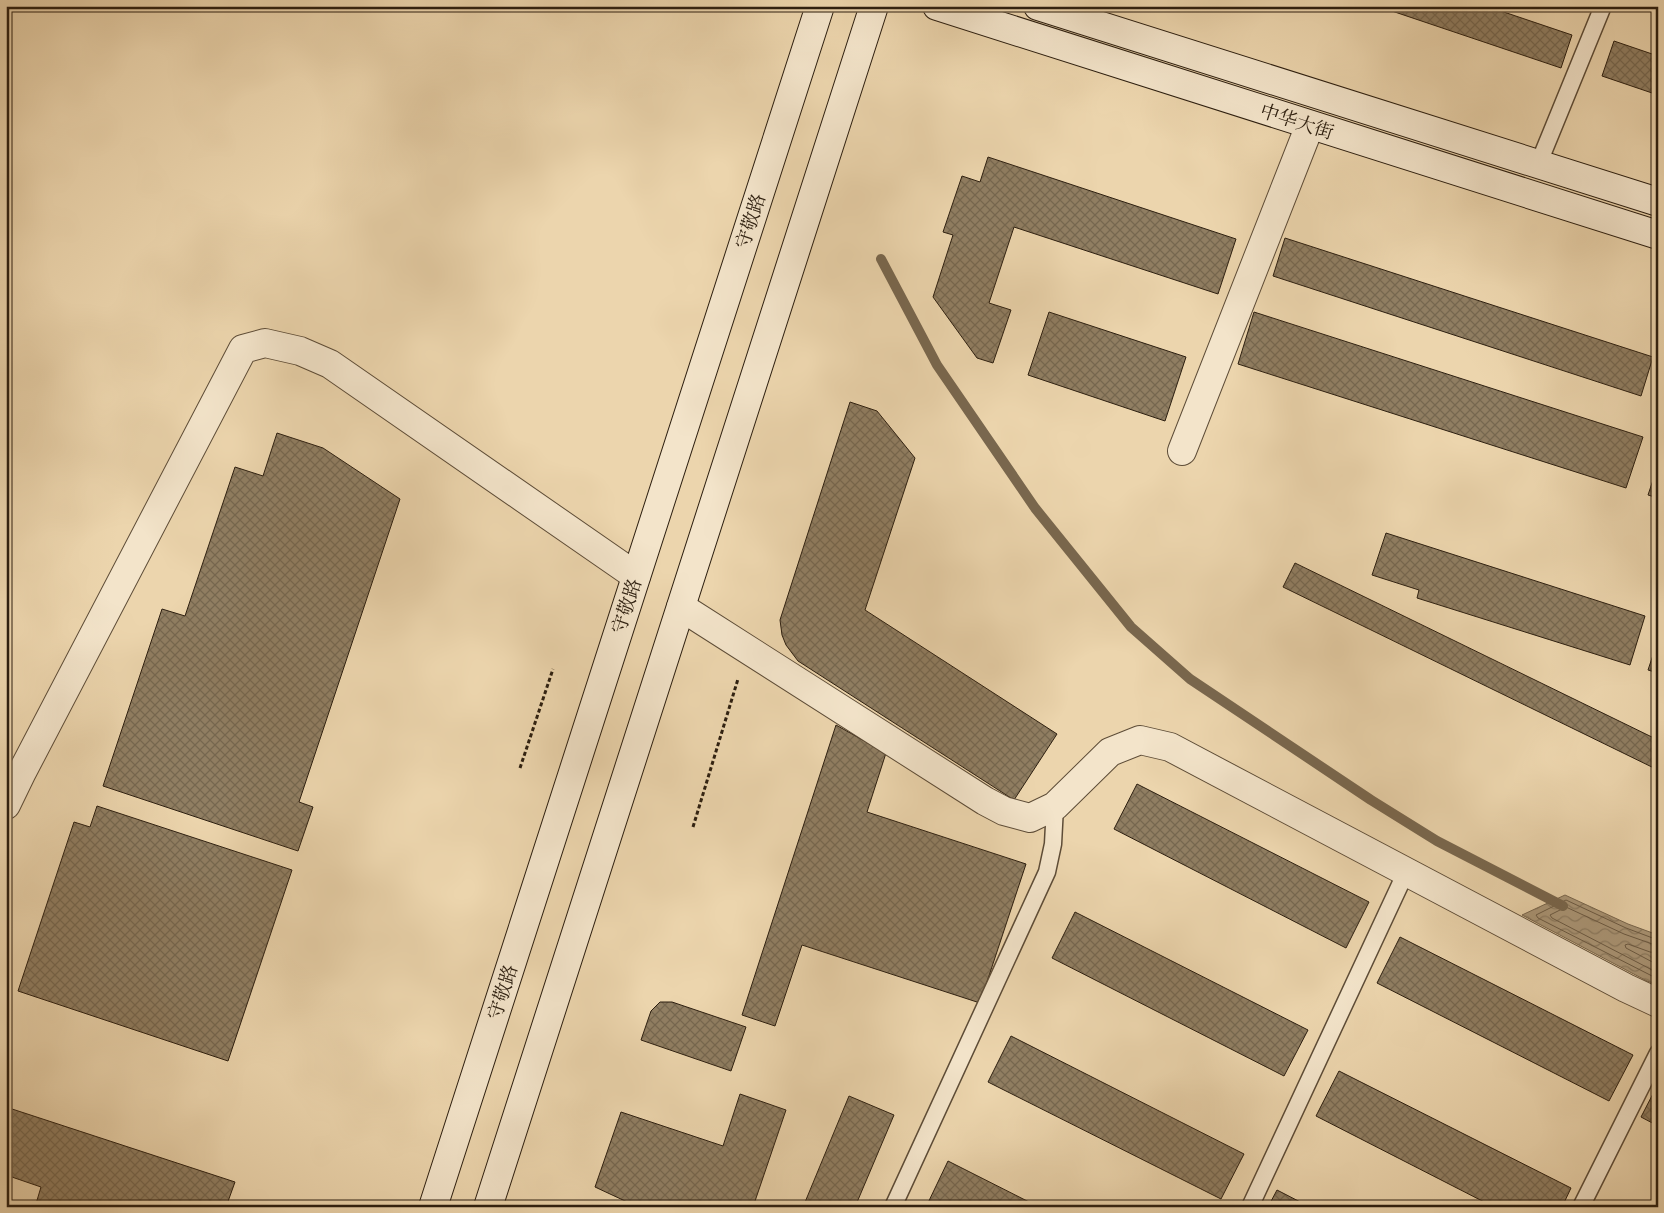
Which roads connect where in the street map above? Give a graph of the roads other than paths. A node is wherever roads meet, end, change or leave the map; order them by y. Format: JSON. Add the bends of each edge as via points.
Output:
{"nodes":[{"id":1,"x":820,"y":6,"type":"edge"},
{"id":2,"x":874,"y":6,"type":"edge"},
{"id":3,"x":937,"y":6,"type":"edge"},
{"id":4,"x":1038,"y":6,"type":"edge"},
{"id":5,"x":1603,"y":6,"type":"edge"},
{"id":6,"x":1310,"y":125,"type":"junction"},
{"id":7,"x":1538,"y":165,"type":"junction"},
{"id":8,"x":1658,"y":202,"type":"edge"},
{"id":9,"x":1658,"y":234,"type":"edge"},
{"id":10,"x":1182,"y":451,"type":"dead end"},
{"id":11,"x":636,"y":576,"type":"junction"},
{"id":12,"x":681,"y":607,"type":"junction"},
{"id":13,"x":6,"y":805,"type":"edge"},
{"id":14,"x":1055,"y":806,"type":"junction"},
{"id":15,"x":1406,"y":872,"type":"junction"},
{"id":16,"x":1658,"y":1003,"type":"edge"},
{"id":17,"x":1658,"y":1052,"type":"edge"},
{"id":18,"x":433,"y":1207,"type":"edge"},
{"id":19,"x":488,"y":1207,"type":"edge"},
{"id":20,"x":894,"y":1207,"type":"edge"},
{"id":21,"x":1250,"y":1207,"type":"edge"},
{"id":22,"x":1581,"y":1207,"type":"edge"}],
"edges":[{"from":1,"to":11,"type":"street","name":"守敬路"},
{"from":2,"to":12,"type":"street"},
{"from":3,"to":6,"type":"street","name":"中华大街"},
{"from":4,"to":7,"type":"street","name":"中华大街"},
{"from":5,"to":7,"type":"lane"},
{"from":6,"to":9,"type":"street","name":"中华大街"},
{"from":6,"to":10,"type":"street"},
{"from":7,"to":8,"type":"street","name":"中华大街"},
{"from":11,"to":13,"type":"street","via":[[330,364],[300,351],[265,343],[243,348]]},
{"from":11,"to":18,"type":"street","name":"守敬路"},
{"from":12,"to":14,"type":"street","via":[[985,801],[1004,811],[1030,818]]},
{"from":12,"to":19,"type":"street"},
{"from":14,"to":15,"type":"street","via":[[1110,752],[1140,740],[1170,747]]},
{"from":14,"to":20,"type":"lane","via":[[1053,844],[1047,872]]},
{"from":15,"to":16,"type":"street"},
{"from":15,"to":21,"type":"lane"},
{"from":17,"to":22,"type":"lane"}]}
